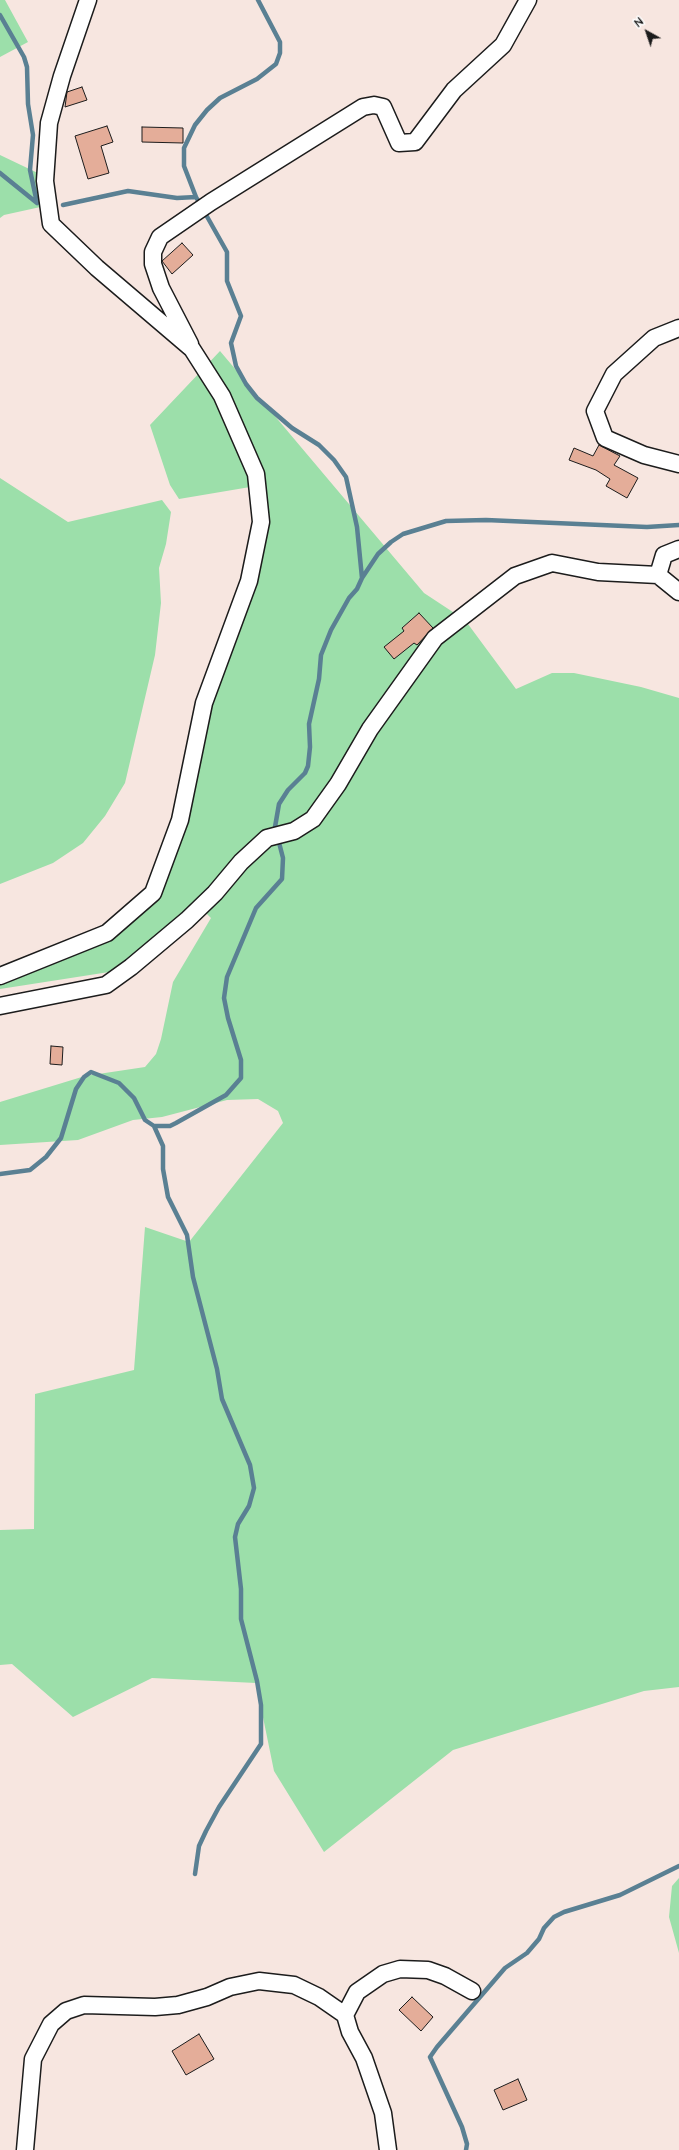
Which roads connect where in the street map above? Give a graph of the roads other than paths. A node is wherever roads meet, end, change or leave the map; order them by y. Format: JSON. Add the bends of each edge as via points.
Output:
{"nodes":[{"id":1,"x":88,"y":0,"type":"edge"},
{"id":2,"x":528,"y":0,"type":"edge"},
{"id":3,"x":679,"y":328,"type":"edge"},
{"id":4,"x":192,"y":349,"type":"junction"},
{"id":5,"x":679,"y":464,"type":"edge"},
{"id":6,"x":679,"y":548,"type":"edge"},
{"id":7,"x":658,"y":575,"type":"junction"},
{"id":8,"x":679,"y":592,"type":"edge"},
{"id":9,"x":0,"y":976,"type":"edge"},
{"id":10,"x":0,"y":1006,"type":"edge"},
{"id":11,"x":472,"y":1991,"type":"dead end"},
{"id":12,"x":345,"y":2015,"type":"junction"},
{"id":13,"x":25,"y":2150,"type":"edge"},
{"id":14,"x":388,"y":2150,"type":"edge"}],
"edges":[{"from":1,"to":4,"type":"street","via":[[49,123],[45,181],[51,224],[97,268]]},
{"from":2,"to":4,"type":"street","via":[[503,45],[454,90],[415,142],[399,143],[383,107],[363,107],[160,237],[153,252],[153,264],[161,288]]},
{"from":3,"to":5,"type":"street","via":[[654,338],[614,374],[594,411],[605,438],[644,455]]},
{"from":4,"to":9,"type":"street","via":[[222,396],[256,474],[261,522],[249,580],[204,703],[180,820],[153,894],[107,933]]},
{"from":6,"to":7,"type":"street","via":[[664,555]]},
{"from":7,"to":8,"type":"street"},
{"from":7,"to":10,"type":"street","via":[[598,572],[552,563],[515,576],[435,638],[370,729],[338,784],[313,819],[287,832],[267,838],[240,862],[216,893],[187,920],[106,985]]},
{"from":11,"to":12,"type":"street","via":[[428,1970],[400,1969],[383,1974],[357,1992]]},
{"from":12,"to":13,"type":"street","via":[[319,1997],[294,1985],[259,1981],[230,1987],[178,2005],[84,2005],[66,2011],[51,2024],[33,2059]]},
{"from":12,"to":14,"type":"street","via":[[350,2032],[364,2058],[383,2113]]}]}
